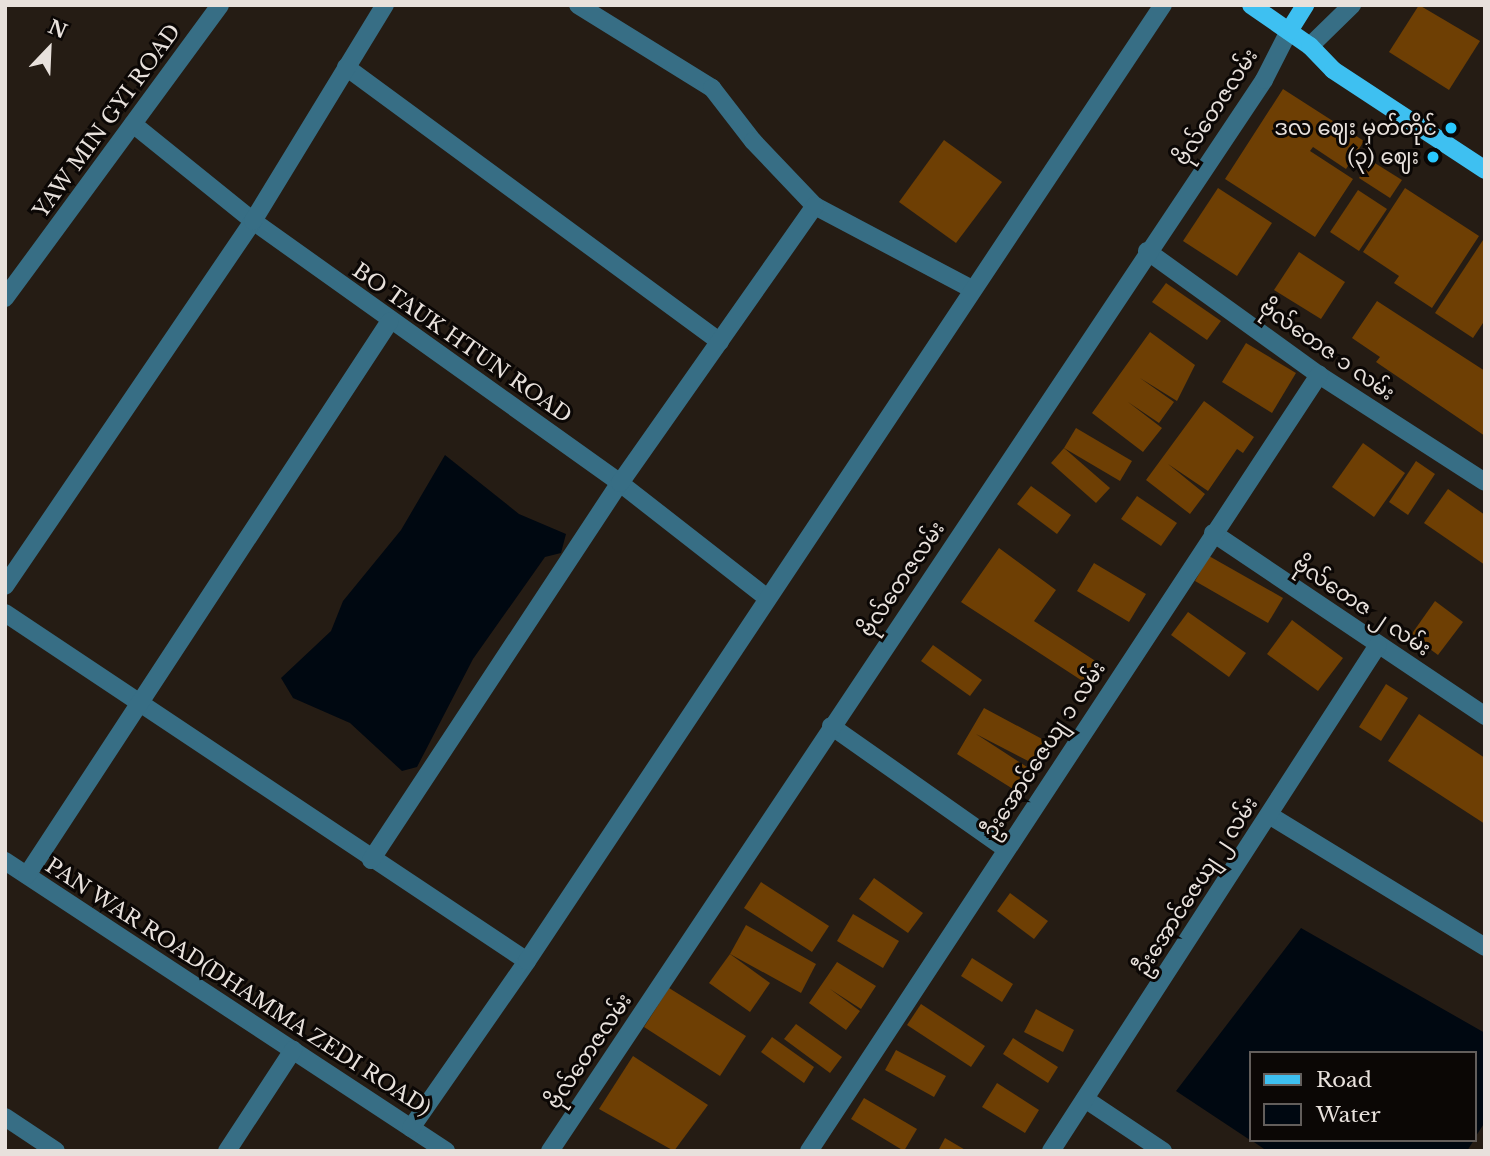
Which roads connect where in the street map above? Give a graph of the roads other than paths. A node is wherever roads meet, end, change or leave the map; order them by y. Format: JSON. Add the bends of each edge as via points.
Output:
{"nodes":[{"id":1,"x":220,"y":5,"type":"edge"},
{"id":2,"x":385,"y":5,"type":"edge"},
{"id":3,"x":578,"y":5,"type":"edge"},
{"id":4,"x":1163,"y":5,"type":"edge"},
{"id":5,"x":1251,"y":5,"type":"edge"},
{"id":6,"x":1305,"y":5,"type":"edge"},
{"id":7,"x":1352,"y":5,"type":"edge"},
{"id":8,"x":1289,"y":30,"type":"junction"},
{"id":9,"x":1310,"y":46,"type":"junction"},
{"id":10,"x":346,"y":67,"type":"junction"},
{"id":11,"x":133,"y":124,"type":"junction"},
{"id":12,"x":1485,"y":170,"type":"edge"},
{"id":13,"x":815,"y":206,"type":"junction"},
{"id":14,"x":253,"y":221,"type":"junction"},
{"id":15,"x":1147,"y":251,"type":"junction"},
{"id":16,"x":972,"y":289,"type":"junction"},
{"id":17,"x":5,"y":299,"type":"edge"},
{"id":18,"x":390,"y":321,"type":"junction"},
{"id":19,"x":720,"y":342,"type":"junction"},
{"id":20,"x":1319,"y":375,"type":"junction"},
{"id":21,"x":1485,"y":482,"type":"edge"},
{"id":22,"x":620,"y":483,"type":"junction"},
{"id":23,"x":1213,"y":533,"type":"junction"},
{"id":24,"x":5,"y":586,"type":"edge"},
{"id":25,"x":767,"y":598,"type":"junction"},
{"id":26,"x":5,"y":614,"type":"edge"},
{"id":27,"x":1378,"y":645,"type":"junction"},
{"id":28,"x":137,"y":704,"type":"junction"},
{"id":29,"x":1485,"y":716,"type":"edge"},
{"id":30,"x":831,"y":726,"type":"junction"},
{"id":31,"x":1269,"y":815,"type":"junction"},
{"id":32,"x":1006,"y":849,"type":"junction"},
{"id":33,"x":371,"y":860,"type":"junction"},
{"id":34,"x":5,"y":861,"type":"edge"},
{"id":35,"x":27,"y":875,"type":"junction"},
{"id":36,"x":1485,"y":947,"type":"edge"},
{"id":37,"x":527,"y":961,"type":"junction"},
{"id":38,"x":293,"y":1050,"type":"junction"},
{"id":39,"x":1085,"y":1099,"type":"junction"},
{"id":40,"x":5,"y":1117,"type":"edge"},
{"id":41,"x":411,"y":1128,"type":"junction"},
{"id":42,"x":817,"y":1148,"type":"edge"},
{"id":43,"x":56,"y":1151,"type":"edge"},
{"id":44,"x":227,"y":1151,"type":"edge"},
{"id":45,"x":446,"y":1151,"type":"edge"},
{"id":46,"x":550,"y":1151,"type":"edge"},
{"id":47,"x":1052,"y":1151,"type":"edge"},
{"id":48,"x":1163,"y":1151,"type":"edge"}],
"edges":[{"from":1,"to":11,"type":"street","name":"YAW MIN GYI ROAD"},
{"from":2,"to":10,"type":"street"},
{"from":3,"to":13,"type":"street","via":[[712,88],[753,141]]},
{"from":4,"to":16,"type":"street"},
{"from":5,"to":8,"type":"main road"},
{"from":6,"to":8,"type":"main road"},
{"from":7,"to":9,"type":"street"},
{"from":8,"to":9,"type":"main road"},
{"from":8,"to":15,"type":"street","name":"ဗိုလ်တေဇလမ်း","via":[[1264,80]]},
{"from":9,"to":12,"type":"main road","via":[[1333,70]]},
{"from":10,"to":14,"type":"street"},
{"from":10,"to":19,"type":"street"},
{"from":11,"to":14,"type":"street","name":"BO TAUK HTUN ROAD"},
{"from":11,"to":17,"type":"street","name":"YAW MIN GYI ROAD"},
{"from":13,"to":16,"type":"street"},
{"from":13,"to":19,"type":"street"},
{"from":14,"to":18,"type":"street","name":"BO TAUK HTUN ROAD"},
{"from":14,"to":24,"type":"street"},
{"from":15,"to":20,"type":"street","name":"ဗိုလ်တေဇ ၁ လမ်း"},
{"from":15,"to":30,"type":"street","name":"ဗိုလ်တေဇလမ်း"},
{"from":16,"to":25,"type":"street"},
{"from":18,"to":22,"type":"street","name":"BO TAUK HTUN ROAD"},
{"from":18,"to":28,"type":"street"},
{"from":19,"to":22,"type":"street"},
{"from":20,"to":21,"type":"street","name":"ဗိုလ်တေဇ ၁ လမ်း"},
{"from":20,"to":23,"type":"street","name":"ဦးအောင်ဇေယျ ၁ လမ်း"},
{"from":22,"to":25,"type":"street","name":"BO TAUK HTUN ROAD"},
{"from":22,"to":33,"type":"street"},
{"from":23,"to":27,"type":"street","name":"ဗိုလ်တေဇ ၂ လမ်း"},
{"from":23,"to":32,"type":"street","name":"ဦးအောင်ဇေယျ ၁ လမ်း"},
{"from":25,"to":37,"type":"street"},
{"from":26,"to":28,"type":"street"},
{"from":27,"to":29,"type":"street","name":"ဗိုလ်တေဇ ၂ လမ်း"},
{"from":27,"to":31,"type":"street","name":"ဦးအောင်ဇေယျ ၂ လမ်း"},
{"from":28,"to":33,"type":"street"},
{"from":28,"to":35,"type":"street"},
{"from":30,"to":32,"type":"street"},
{"from":30,"to":46,"type":"street","name":"ဗိုလ်တေဇလမ်း"},
{"from":31,"to":36,"type":"street"},
{"from":31,"to":39,"type":"street","name":"ဦးအောင်ဇေယျ ၂ လမ်း"},
{"from":32,"to":42,"type":"street","name":"ဦးအောင်ဇေယျ ၁ လမ်း"},
{"from":33,"to":37,"type":"street"},
{"from":34,"to":35,"type":"street","name":"PAN WAR ROAD(DHAMMA ZEDI ROAD)"},
{"from":35,"to":38,"type":"street","name":"PAN WAR ROAD(DHAMMA ZEDI ROAD)"},
{"from":37,"to":41,"type":"street"},
{"from":38,"to":41,"type":"street","name":"PAN WAR ROAD(DHAMMA ZEDI ROAD)"},
{"from":38,"to":44,"type":"street"},
{"from":39,"to":47,"type":"street","name":"ဦးအောင်ဇေယျ ၂ လမ်း"},
{"from":39,"to":48,"type":"street"},
{"from":40,"to":43,"type":"street"},
{"from":41,"to":45,"type":"street","name":"PAN WAR ROAD(DHAMMA ZEDI ROAD)"}]}
